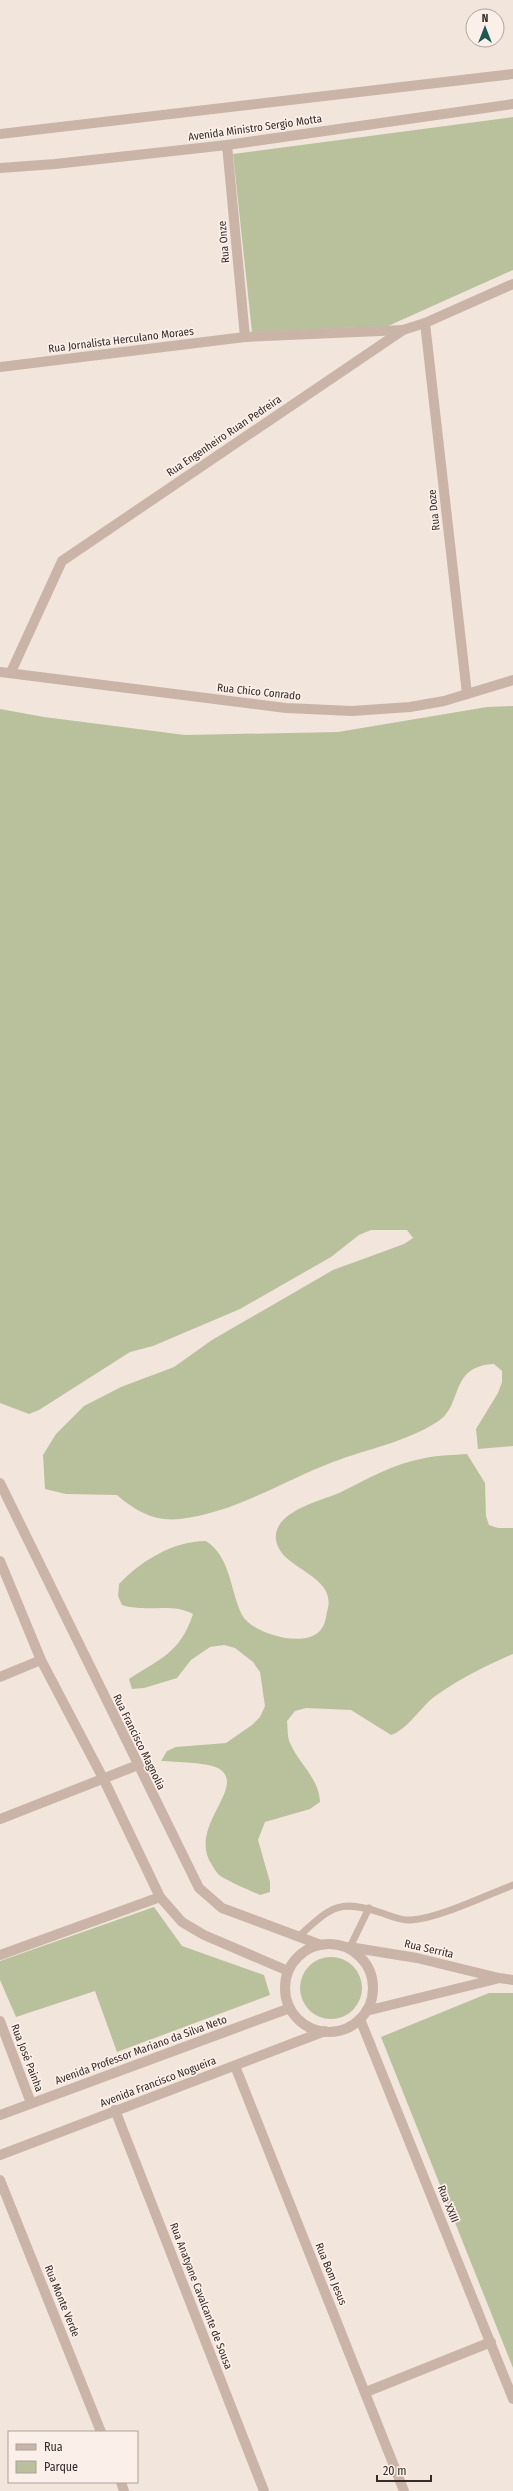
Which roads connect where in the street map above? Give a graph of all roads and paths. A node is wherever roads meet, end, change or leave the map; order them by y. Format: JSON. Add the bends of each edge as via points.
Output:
{"nodes":[{"id":1,"x":513,"y":74,"type":"edge"},
{"id":2,"x":513,"y":104,"type":"edge"},
{"id":3,"x":0,"y":134,"type":"edge"},
{"id":4,"x":227,"y":145,"type":"junction"},
{"id":5,"x":0,"y":168,"type":"edge"},
{"id":6,"x":513,"y":284,"type":"edge"},
{"id":7,"x":425,"y":323,"type":"junction"},
{"id":8,"x":403,"y":330,"type":"junction"},
{"id":9,"x":245,"y":337,"type":"junction"},
{"id":10,"x":0,"y":367,"type":"edge"},
{"id":11,"x":0,"y":672,"type":"edge"},
{"id":12,"x":11,"y":672,"type":"junction"},
{"id":13,"x":513,"y":680,"type":"edge"},
{"id":14,"x":467,"y":694,"type":"junction"},
{"id":15,"x":0,"y":1483,"type":"edge"},
{"id":16,"x":0,"y":1561,"type":"edge"},
{"id":17,"x":42,"y":1660,"type":"junction"},
{"id":18,"x":0,"y":1677,"type":"edge"},
{"id":19,"x":138,"y":1765,"type":"junction"},
{"id":20,"x":104,"y":1780,"type":"junction"},
{"id":21,"x":0,"y":1819,"type":"edge"},
{"id":22,"x":513,"y":1885,"type":"edge"},
{"id":23,"x":160,"y":1897,"type":"junction"},
{"id":24,"x":369,"y":1908,"type":"junction"},
{"id":25,"x":298,"y":1936,"type":"junction"},
{"id":26,"x":321,"y":1945,"type":"junction"},
{"id":27,"x":345,"y":1946,"type":"junction"},
{"id":28,"x":0,"y":1955,"type":"edge"},
{"id":29,"x":288,"y":1971,"type":"junction"},
{"id":30,"x":499,"y":1978,"type":"junction"},
{"id":31,"x":513,"y":1980,"type":"edge"},
{"id":32,"x":290,"y":2008,"type":"junction"},
{"id":33,"x":363,"y":2015,"type":"junction"},
{"id":34,"x":0,"y":2021,"type":"edge"},
{"id":35,"x":325,"y":2031,"type":"junction"},
{"id":36,"x":235,"y":2066,"type":"junction"},
{"id":37,"x":31,"y":2103,"type":"junction"},
{"id":38,"x":115,"y":2110,"type":"junction"},
{"id":39,"x":0,"y":2114,"type":"edge"},
{"id":40,"x":0,"y":2155,"type":"edge"},
{"id":41,"x":0,"y":2180,"type":"edge"},
{"id":42,"x":491,"y":2342,"type":"junction"},
{"id":43,"x":366,"y":2392,"type":"junction"},
{"id":44,"x":513,"y":2399,"type":"edge"},
{"id":45,"x":101,"y":2431,"type":"edge"},
{"id":46,"x":264,"y":2491,"type":"edge"},
{"id":47,"x":404,"y":2491,"type":"edge"}],
"edges":[{"from":1,"to":3,"type":"street","name":"Avenida Ministro Sergio Motta"},
{"from":2,"to":4,"type":"street","name":"Avenida Ministro Sergio Motta"},
{"from":4,"to":5,"type":"street","name":"Avenida Ministro Sergio Motta"},
{"from":4,"to":9,"type":"street","name":"Rua Onze"},
{"from":6,"to":7,"type":"street","name":"Rua Engenheiro Ruan Pedreira"},
{"from":7,"to":8,"type":"street","name":"Rua Engenheiro Ruan Pedreira"},
{"from":7,"to":14,"type":"street","name":"Rua Doze"},
{"from":8,"to":9,"type":"street","name":"Rua Jornalista Herculano Moraes"},
{"from":8,"to":12,"type":"street","name":"Rua Engenheiro Ruan Pedreira","via":[[62,560]]},
{"from":9,"to":10,"type":"street","name":"Rua Jornalista Herculano Moraes"},
{"from":11,"to":12,"type":"street","name":"Rua Chico Conrado"},
{"from":12,"to":14,"type":"street","name":"Rua Chico Conrado","via":[[286,708],[352,711],[410,707]]},
{"from":13,"to":14,"type":"street","name":"Rua Chico Conrado"},
{"from":15,"to":19,"type":"street","name":"Rua Francisco Magnolia"},
{"from":16,"to":17,"type":"street"},
{"from":17,"to":18,"type":"street"},
{"from":17,"to":20,"type":"street"},
{"from":19,"to":20,"type":"street"},
{"from":19,"to":25,"type":"street","name":"Rua Francisco Magnolia","via":[[192,1877],[209,1899],[235,1914]]},
{"from":20,"to":21,"type":"street"},
{"from":20,"to":23,"type":"street"},
{"from":22,"to":24,"type":"lane","via":[[417,1920],[400,1919]]},
{"from":23,"to":28,"type":"street"},
{"from":23,"to":29,"type":"street","via":[[182,1922],[204,1935]]},
{"from":24,"to":25,"type":"lane","via":[[349,1905],[336,1908],[323,1914]]},
{"from":24,"to":27,"type":"lane"},
{"from":25,"to":26,"type":"street","name":"Rua Francisco Magnolia"},
{"from":26,"to":27,"type":"street","name":"Rua Serrita"},
{"from":26,"to":29,"type":"street","name":"Rua Serrita","via":[[307,1950],[296,1959]]},
{"from":27,"to":30,"type":"street","name":"Rua Serrita","via":[[417,1958]]},
{"from":27,"to":33,"type":"street","name":"Rua Serrita","via":[[358,1955],[370,1972],[373,1992]]},
{"from":29,"to":32,"type":"street","via":[[285,1983]]},
{"from":30,"to":31,"type":"street","name":"Rua Serrita"},
{"from":30,"to":33,"type":"street"},
{"from":32,"to":35,"type":"street","via":[[299,2020],[311,2028]]},
{"from":32,"to":37,"type":"street","name":"Avenida Professor Mariano da Silva Neto"},
{"from":33,"to":35,"type":"street","via":[[344,2028]]},
{"from":33,"to":42,"type":"street","name":"Rua XXIII"},
{"from":34,"to":37,"type":"street","name":"Rua José Painha"},
{"from":35,"to":36,"type":"street","name":"Avenida Francisco Nogueira"},
{"from":36,"to":38,"type":"street","name":"Avenida Francisco Nogueira"},
{"from":36,"to":43,"type":"street","name":"Rua Bom Jesus"},
{"from":37,"to":39,"type":"street","name":"Avenida Professor Mariano da Silva Neto"},
{"from":38,"to":40,"type":"street","name":"Avenida Francisco Nogueira"},
{"from":38,"to":46,"type":"street","name":"Rua Anatyane Cavalcante de Sousa"},
{"from":41,"to":45,"type":"street","name":"Rua Monte Verde"},
{"from":42,"to":43,"type":"street"},
{"from":42,"to":44,"type":"street","name":"Rua XXIII"},
{"from":43,"to":47,"type":"street","name":"Rua Bom Jesus"}]}
